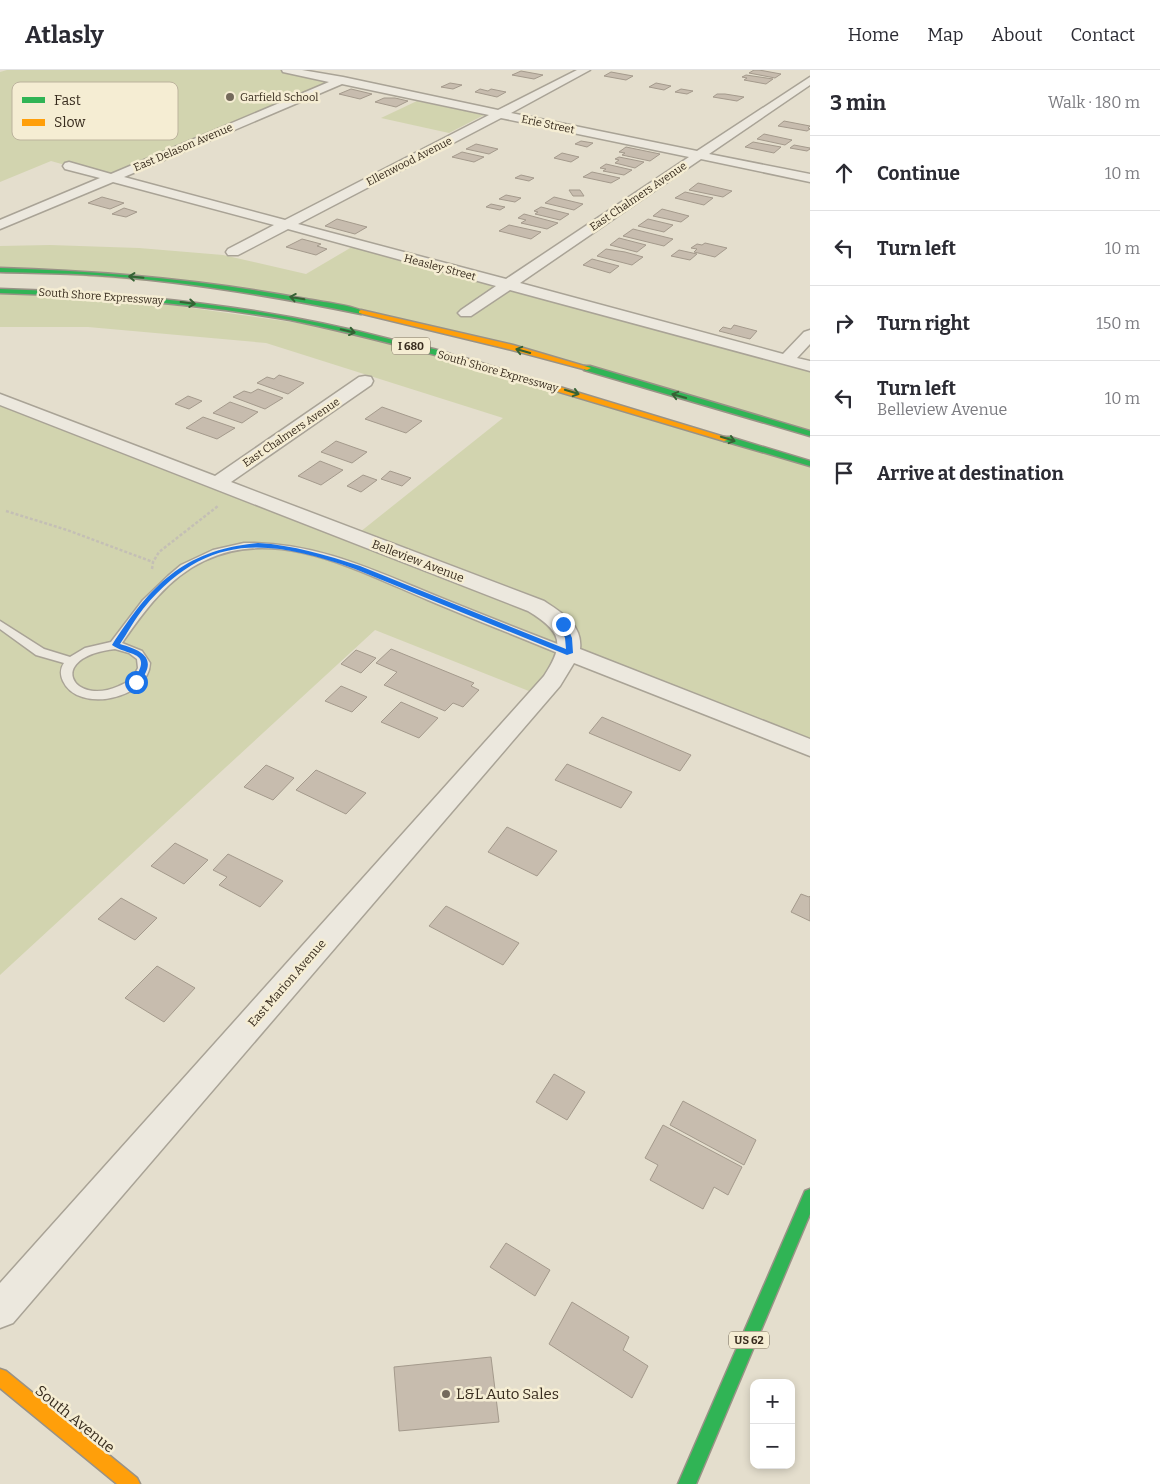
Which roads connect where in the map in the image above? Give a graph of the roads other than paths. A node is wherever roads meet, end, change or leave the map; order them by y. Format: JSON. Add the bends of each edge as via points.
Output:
{"nodes":[{"id":1,"x":287,"y":70,"type":"edge"},
{"id":2,"x":585,"y":70,"type":"edge"},
{"id":3,"x":357,"y":74,"type":"dead end"},
{"id":4,"x":810,"y":80,"type":"edge"},
{"id":5,"x":340,"y":81,"type":"junction"},
{"id":6,"x":500,"y":114,"type":"junction"},
{"id":7,"x":699,"y":155,"type":"junction"},
{"id":8,"x":69,"y":166,"type":"dead end"},
{"id":9,"x":111,"y":178,"type":"junction"},
{"id":10,"x":810,"y":178,"type":"edge"},
{"id":11,"x":0,"y":225,"type":"edge"},
{"id":12,"x":286,"y":225,"type":"junction"},
{"id":13,"x":233,"y":252,"type":"dead end"},
{"id":14,"x":0,"y":270,"type":"edge"},
{"id":15,"x":506,"y":285,"type":"junction"},
{"id":16,"x":0,"y":291,"type":"edge"},
{"id":17,"x":466,"y":312,"type":"dead end"},
{"id":18,"x":810,"y":335,"type":"edge"},
{"id":19,"x":786,"y":360,"type":"junction"},
{"id":20,"x":810,"y":366,"type":"edge"},
{"id":21,"x":365,"y":381,"type":"dead end"},
{"id":22,"x":0,"y":399,"type":"edge"},
{"id":23,"x":810,"y":434,"type":"edge"},
{"id":24,"x":810,"y":464,"type":"edge"},
{"id":25,"x":217,"y":483,"type":"junction"},
{"id":26,"x":0,"y":624,"type":"edge"},
{"id":27,"x":116,"y":645,"type":"junction"},
{"id":28,"x":569,"y":653,"type":"junction"},
{"id":29,"x":72,"y":661,"type":"junction"},
{"id":30,"x":810,"y":748,"type":"edge"},
{"id":31,"x":810,"y":1196,"type":"edge"},
{"id":32,"x":0,"y":1310,"type":"edge"},
{"id":33,"x":0,"y":1377,"type":"edge"},
{"id":34,"x":131,"y":1484,"type":"edge"},
{"id":35,"x":687,"y":1484,"type":"edge"}],
"edges":[{"from":1,"to":5,"type":"street","name":"Erie Street"},
{"from":2,"to":6,"type":"street","name":"Ellenwood Avenue"},
{"from":3,"to":5,"type":"street","name":"East Delason Avenue"},
{"from":4,"to":7,"type":"street","name":"East Chalmers Avenue"},
{"from":5,"to":6,"type":"street","name":"Erie Street"},
{"from":5,"to":9,"type":"street","name":"East Delason Avenue"},
{"from":6,"to":7,"type":"street","name":"Erie Street"},
{"from":6,"to":12,"type":"street","name":"Ellenwood Avenue"},
{"from":7,"to":10,"type":"street","name":"Erie Street"},
{"from":7,"to":15,"type":"street","name":"East Chalmers Avenue"},
{"from":8,"to":9,"type":"street","name":"Heasley Street"},
{"from":9,"to":11,"type":"street","name":"East Delason Avenue"},
{"from":9,"to":12,"type":"street","name":"Heasley Street"},
{"from":12,"to":13,"type":"street","name":"Ellenwood Avenue"},
{"from":12,"to":15,"type":"street","name":"Heasley Street"},
{"from":23,"to":14,"type":"main road","name":"South Shore Expressway","number":"I 680","one_way":true,"via":[[496,344],[332,304],[242,288],[162,279],[70,271]]},
{"from":15,"to":17,"type":"street","name":"East Chalmers Avenue"},
{"from":15,"to":19,"type":"street","name":"Heasley Street"},
{"from":16,"to":24,"type":"main road","name":"South Shore Expressway","number":"I 680","one_way":true,"via":[[93,294],[190,303],[338,328],[486,367]]},
{"from":18,"to":19,"type":"street"},
{"from":19,"to":20,"type":"street","name":"Heasley Street"},
{"from":21,"to":25,"type":"street","name":"East Chalmers Avenue"},
{"from":22,"to":25,"type":"street","name":"Belleview Avenue"},
{"from":25,"to":28,"type":"street","name":"Belleview Avenue","via":[[536,606],[563,624],[569,638]]},
{"from":26,"to":29,"type":"lane","via":[[40,652]]},
{"from":27,"to":28,"type":"lane","via":[[140,608],[165,582],[194,562],[216,552],[258,544],[295,549],[357,568]]},
{"from":27,"to":29,"type":"lane","via":[[91,649]]},
{"from":27,"to":29,"type":"lane","via":[[136,651],[145,665],[136,682],[114,693],[88,694],[77,690],[66,677]]},
{"from":28,"to":30,"type":"street"},
{"from":28,"to":32,"type":"street","name":"East Marion Avenue","via":[[552,681]]},
{"from":31,"to":35,"type":"main road","number":"US 62"},
{"from":33,"to":34,"type":"main road","name":"South Avenue"}]}
